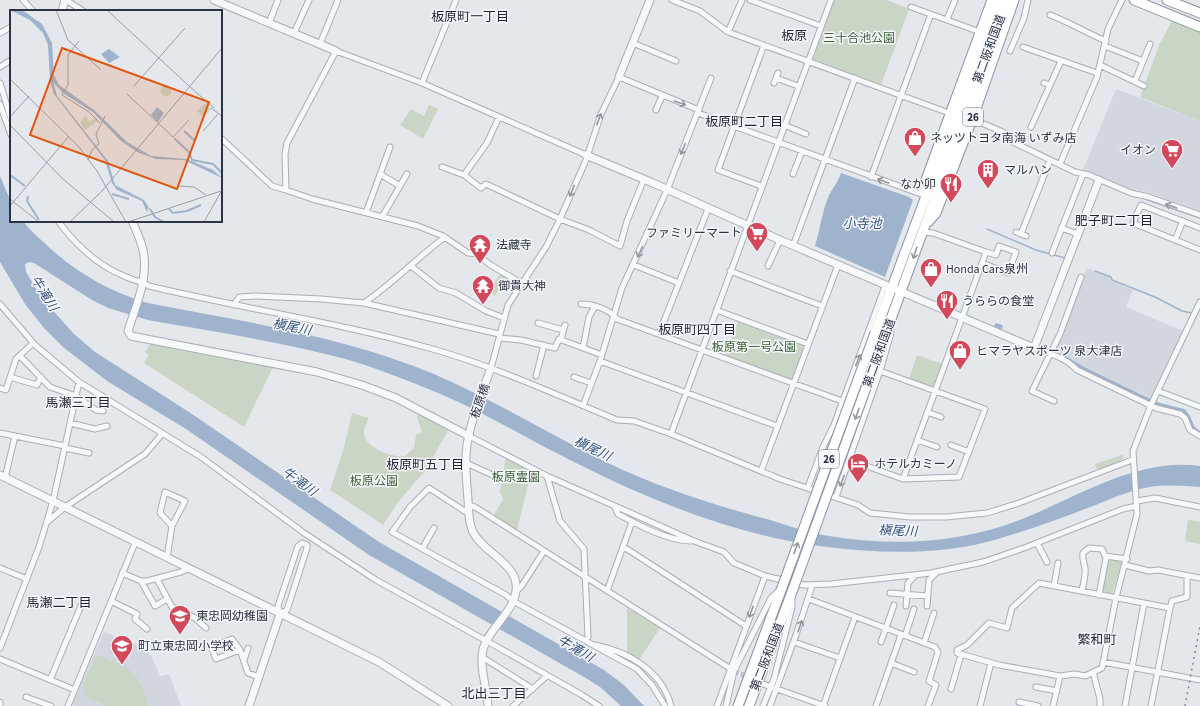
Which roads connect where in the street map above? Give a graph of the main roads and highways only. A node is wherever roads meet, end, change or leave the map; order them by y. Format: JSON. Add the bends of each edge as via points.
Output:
{"nodes":[{"id":1,"x":992,"y":0,"type":"edge"},
{"id":2,"x":999,"y":0,"type":"edge"},
{"id":3,"x":1007,"y":0,"type":"edge"},
{"id":4,"x":1014,"y":0,"type":"edge"},
{"id":5,"x":1134,"y":0,"type":"edge"},
{"id":6,"x":1147,"y":0,"type":"edge"},
{"id":7,"x":1167,"y":0,"type":"edge"},
{"id":8,"x":1179,"y":0,"type":"edge"},
{"id":9,"x":1200,"y":8,"type":"edge"},
{"id":10,"x":1200,"y":13,"type":"edge"},
{"id":11,"x":1200,"y":21,"type":"edge"},
{"id":12,"x":1200,"y":27,"type":"edge"},
{"id":13,"x":938,"y":175,"type":"junction"},
{"id":14,"x":916,"y":221,"type":"junction"},
{"id":15,"x":923,"y":231,"type":"junction"},
{"id":16,"x":738,"y":706,"type":"edge"},
{"id":17,"x":749,"y":706,"type":"edge"}],
"edges":[{"from":1,"to":14,"type":"highway","name":"第二阪和国道","number":"26","via":[[921,194]]},
{"from":2,"to":13,"type":"highway","name":"第二阪和国道","number":"26"},
{"from":3,"to":13,"type":"highway","name":"第二阪和国道","number":"26"},
{"from":4,"to":15,"type":"highway","number":"26","via":[[936,213]]},
{"from":5,"to":12,"type":"highway"},
{"from":6,"to":11,"type":"highway"},
{"from":7,"to":10,"type":"highway"},
{"from":8,"to":9,"type":"highway"},
{"from":13,"to":14,"type":"highway","name":"第二阪和国道","number":"26"},
{"from":13,"to":15,"type":"highway","name":"第二阪和国道","number":"26"},
{"from":16,"to":14,"type":"highway","name":"第二阪和国道","number":"26","one_way":true,"bridge":true},
{"from":15,"to":17,"type":"highway","name":"第二阪和国道","number":"26","one_way":true,"bridge":true}]}
